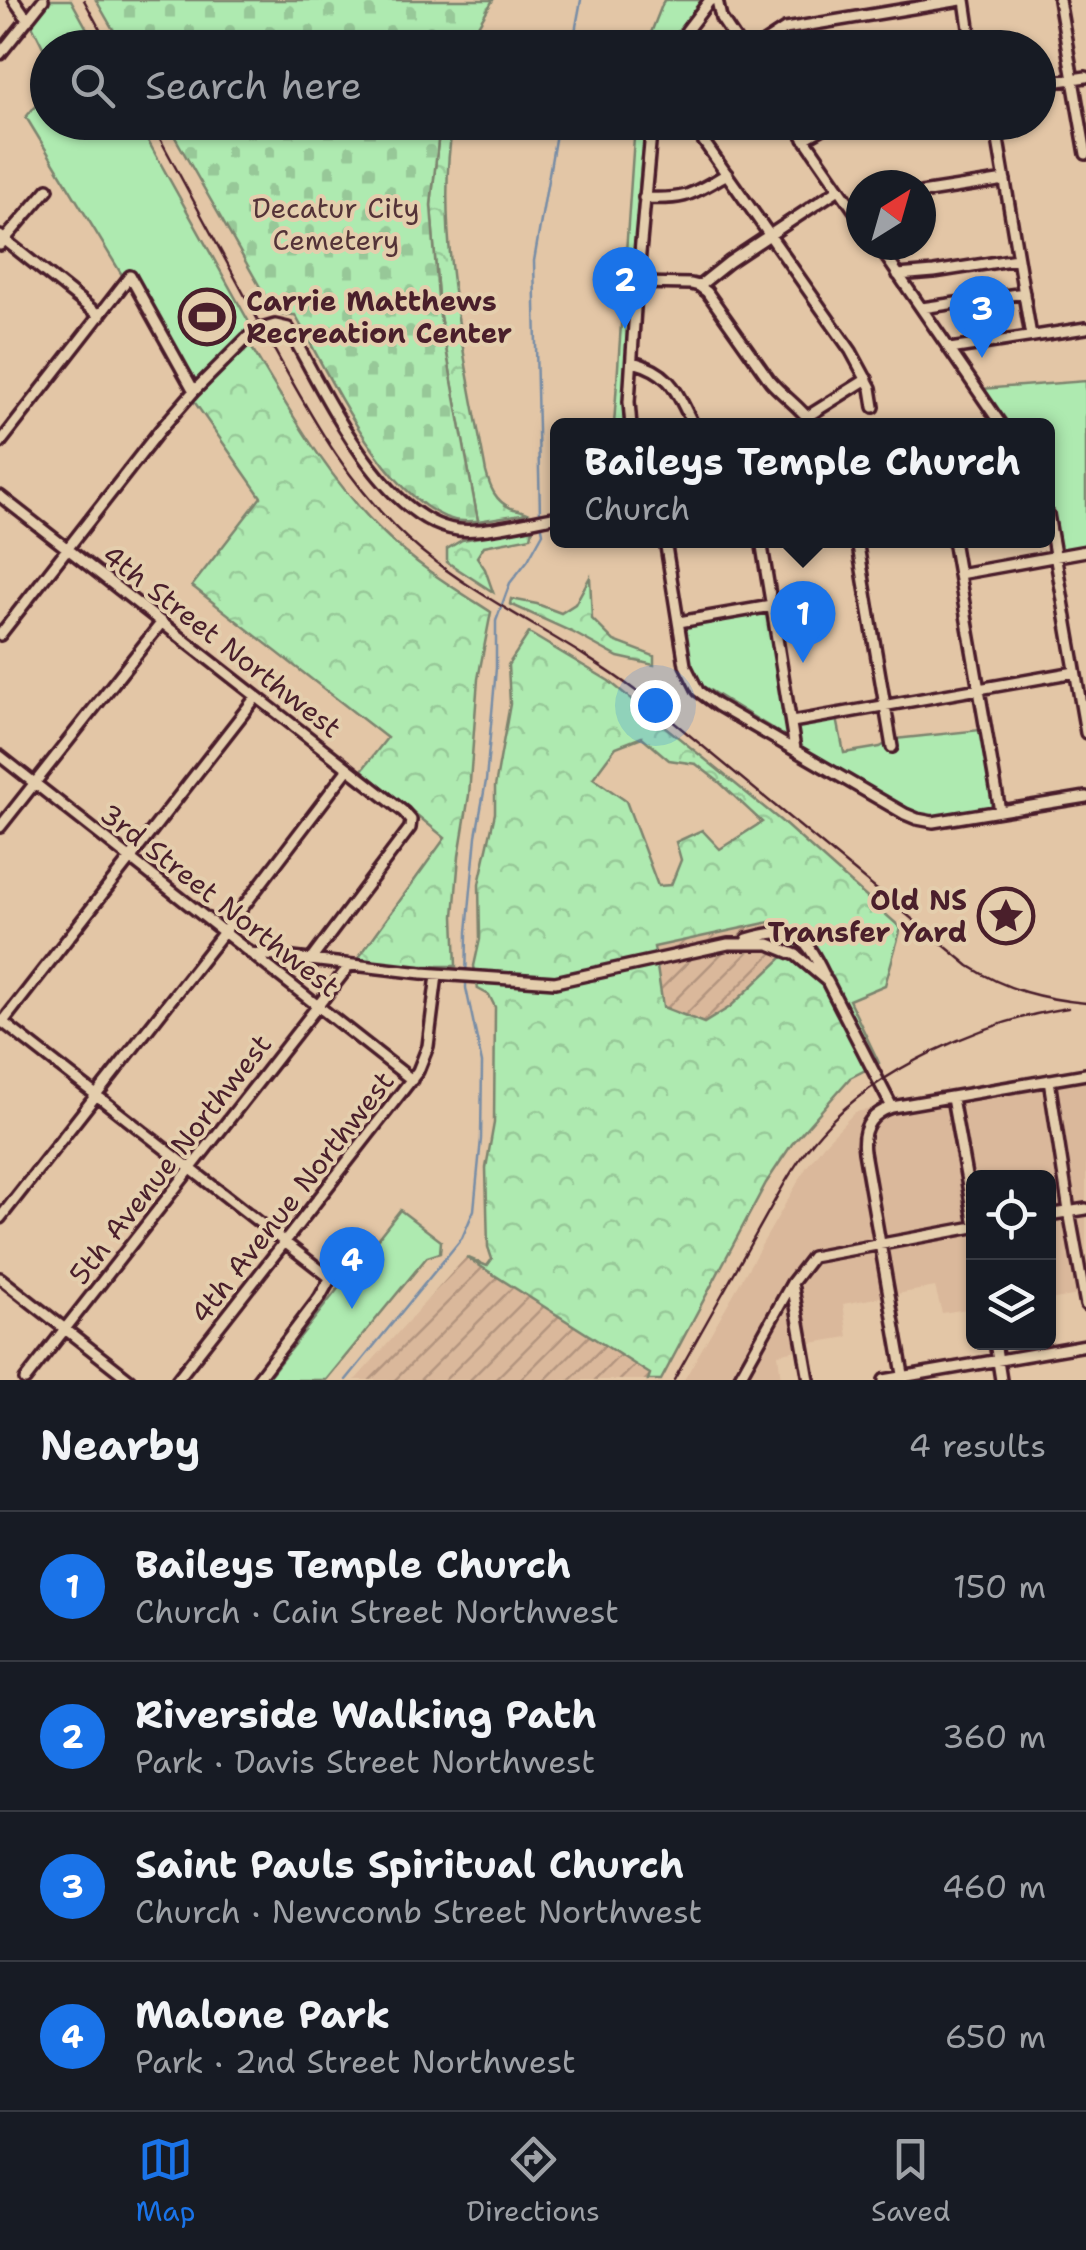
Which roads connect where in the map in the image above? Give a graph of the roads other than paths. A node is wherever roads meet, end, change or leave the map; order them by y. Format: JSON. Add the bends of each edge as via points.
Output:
{"nodes":[{"id":1,"x":14,"y":0,"type":"edge"},
{"id":2,"x":44,"y":0,"type":"edge"},
{"id":3,"x":718,"y":0,"type":"edge"},
{"id":4,"x":963,"y":0,"type":"edge"},
{"id":5,"x":1060,"y":0,"type":"edge"},
{"id":6,"x":706,"y":6,"type":"edge"},
{"id":7,"x":721,"y":18,"type":"junction"},
{"id":8,"x":28,"y":20,"type":"junction"},
{"id":9,"x":687,"y":30,"type":"edge"},
{"id":10,"x":729,"y":30,"type":"edge"},
{"id":11,"x":785,"y":30,"type":"edge"},
{"id":12,"x":969,"y":30,"type":"edge"},
{"id":13,"x":0,"y":54,"type":"edge"},
{"id":14,"x":1086,"y":77,"type":"edge"},
{"id":15,"x":1073,"y":79,"type":"junction"},
{"id":16,"x":1056,"y":81,"type":"edge"},
{"id":17,"x":650,"y":140,"type":"edge"},
{"id":18,"x":702,"y":140,"type":"edge"},
{"id":19,"x":805,"y":140,"type":"edge"},
{"id":20,"x":998,"y":140,"type":"edge"},
{"id":21,"x":1086,"y":154,"type":"edge"},
{"id":22,"x":726,"y":174,"type":"junction"},
{"id":23,"x":1005,"y":180,"type":"junction"},
{"id":24,"x":839,"y":188,"type":"junction"},
{"id":25,"x":48,"y":189,"type":"dead end"},
{"id":26,"x":936,"y":191,"type":"edge"},
{"id":27,"x":846,"y":195,"type":"edge"},
{"id":28,"x":644,"y":198,"type":"junction"},
{"id":29,"x":769,"y":235,"type":"junction"},
{"id":30,"x":1,"y":240,"type":"edge"},
{"id":31,"x":1017,"y":259,"type":"junction"},
{"id":32,"x":888,"y":260,"type":"edge"},
{"id":33,"x":898,"y":275,"type":"junction"},
{"id":34,"x":637,"y":283,"type":"junction"},
{"id":35,"x":700,"y":286,"type":"junction"},
{"id":36,"x":1024,"y":293,"type":"junction"},
{"id":37,"x":922,"y":308,"type":"junction"},
{"id":38,"x":100,"y":316,"type":"junction"},
{"id":39,"x":1086,"y":328,"type":"edge"},
{"id":40,"x":1031,"y":336,"type":"junction"},
{"id":41,"x":950,"y":349,"type":"junction"},
{"id":42,"x":633,"y":362,"type":"junction"},
{"id":43,"x":867,"y":379,"type":"junction"},
{"id":44,"x":194,"y":391,"type":"junction"},
{"id":45,"x":874,"y":407,"type":"dead end"},
{"id":46,"x":630,"y":418,"type":"edge"},
{"id":47,"x":690,"y":418,"type":"edge"},
{"id":48,"x":808,"y":418,"type":"edge"},
{"id":49,"x":815,"y":418,"type":"edge"},
{"id":50,"x":997,"y":418,"type":"edge"},
{"id":51,"x":0,"y":442,"type":"edge"},
{"id":52,"x":0,"y":496,"type":"edge"},
{"id":53,"x":550,"y":518,"type":"edge"},
{"id":54,"x":667,"y":548,"type":"edge"},
{"id":55,"x":762,"y":548,"type":"edge"},
{"id":56,"x":859,"y":548,"type":"edge"},
{"id":57,"x":954,"y":548,"type":"edge"},
{"id":58,"x":1054,"y":548,"type":"edge"},
{"id":59,"x":68,"y":550,"type":"junction"},
{"id":60,"x":1086,"y":551,"type":"edge"},
{"id":61,"x":1055,"y":557,"type":"junction"},
{"id":62,"x":959,"y":574,"type":"junction"},
{"id":63,"x":771,"y":606,"type":"junction"},
{"id":64,"x":162,"y":622,"type":"junction"},
{"id":65,"x":679,"y":622,"type":"junction"},
{"id":66,"x":0,"y":635,"type":"edge"},
{"id":67,"x":1075,"y":672,"type":"junction"},
{"id":68,"x":979,"y":688,"type":"junction"},
{"id":69,"x":256,"y":697,"type":"junction"},
{"id":70,"x":886,"y":704,"type":"junction"},
{"id":71,"x":792,"y":722,"type":"junction"},
{"id":72,"x":1086,"y":733,"type":"edge"},
{"id":73,"x":892,"y":747,"type":"dead end"},
{"id":74,"x":795,"y":750,"type":"junction"},
{"id":75,"x":0,"y":756,"type":"edge"},
{"id":76,"x":348,"y":769,"type":"junction"},
{"id":77,"x":35,"y":784,"type":"junction"},
{"id":78,"x":1086,"y":796,"type":"edge"},
{"id":79,"x":1000,"y":811,"type":"junction"},
{"id":80,"x":0,"y":827,"type":"edge"},
{"id":81,"x":130,"y":858,"type":"junction"},
{"id":82,"x":224,"y":932,"type":"junction"},
{"id":83,"x":728,"y":944,"type":"junction"},
{"id":84,"x":250,"y":953,"type":"junction"},
{"id":85,"x":310,"y":961,"type":"junction"},
{"id":86,"x":349,"y":966,"type":"junction"},
{"id":87,"x":437,"y":974,"type":"junction"},
{"id":88,"x":828,"y":982,"type":"junction"},
{"id":89,"x":318,"y":1006,"type":"junction"},
{"id":90,"x":1,"y":1023,"type":"edge"},
{"id":91,"x":1086,"y":1074,"type":"edge"},
{"id":92,"x":412,"y":1080,"type":"junction"},
{"id":93,"x":1049,"y":1080,"type":"junction"},
{"id":94,"x":98,"y":1094,"type":"junction"},
{"id":95,"x":952,"y":1098,"type":"junction"},
{"id":96,"x":892,"y":1107,"type":"junction"},
{"id":97,"x":191,"y":1170,"type":"junction"},
{"id":98,"x":966,"y":1176,"type":"edge"},
{"id":99,"x":1086,"y":1208,"type":"edge"},
{"id":100,"x":1069,"y":1212,"type":"junction"},
{"id":101,"x":1056,"y":1214,"type":"edge"},
{"id":102,"x":0,"y":1218,"type":"edge"},
{"id":103,"x":966,"y":1229,"type":"edge"},
{"id":104,"x":286,"y":1243,"type":"junction"},
{"id":105,"x":880,"y":1244,"type":"junction"},
{"id":106,"x":0,"y":1278,"type":"edge"},
{"id":107,"x":792,"y":1283,"type":"junction"},
{"id":108,"x":1086,"y":1305,"type":"edge"},
{"id":109,"x":65,"y":1329,"type":"junction"},
{"id":110,"x":1086,"y":1345,"type":"edge"},
{"id":111,"x":996,"y":1350,"type":"edge"},
{"id":112,"x":998,"y":1360,"type":"junction"},
{"id":113,"x":904,"y":1378,"type":"edge"},
{"id":114,"x":26,"y":1380,"type":"edge"},
{"id":115,"x":130,"y":1380,"type":"edge"},
{"id":116,"x":177,"y":1380,"type":"edge"},
{"id":117,"x":257,"y":1380,"type":"edge"},
{"id":118,"x":738,"y":1380,"type":"edge"},
{"id":119,"x":808,"y":1380,"type":"edge"},
{"id":120,"x":884,"y":1380,"type":"edge"},
{"id":121,"x":1002,"y":1380,"type":"edge"}],
"edges":[{"from":1,"to":8,"type":"street"},
{"from":2,"to":8,"type":"street"},
{"from":3,"to":7,"type":"street"},
{"from":4,"to":11,"type":"street"},
{"from":4,"to":12,"type":"street"},
{"from":5,"to":15,"type":"street"},
{"from":6,"to":7,"type":"street"},
{"from":6,"to":9,"type":"street"},
{"from":7,"to":10,"type":"street"},
{"from":8,"to":13,"type":"street"},
{"from":14,"to":15,"type":"street"},
{"from":15,"to":16,"type":"street"},
{"from":15,"to":21,"type":"street"},
{"from":17,"to":28,"type":"street"},
{"from":18,"to":22,"type":"street"},
{"from":19,"to":24,"type":"street"},
{"from":20,"to":23,"type":"street"},
{"from":22,"to":28,"type":"street","via":[[677,199]]},
{"from":22,"to":29,"type":"street"},
{"from":23,"to":26,"type":"street"},
{"from":23,"to":31,"type":"street"},
{"from":24,"to":27,"type":"street"},
{"from":24,"to":29,"type":"street"},
{"from":25,"to":30,"type":"street"},
{"from":28,"to":34,"type":"street"},
{"from":29,"to":35,"type":"street"},
{"from":29,"to":43,"type":"street"},
{"from":30,"to":38,"type":"street"},
{"from":31,"to":33,"type":"street"},
{"from":31,"to":36,"type":"street"},
{"from":32,"to":33,"type":"street"},
{"from":33,"to":37,"type":"street"},
{"from":34,"to":35,"type":"street"},
{"from":34,"to":42,"type":"street"},
{"from":35,"to":48,"type":"street","via":[[770,381]]},
{"from":36,"to":37,"type":"street"},
{"from":36,"to":40,"type":"street"},
{"from":37,"to":41,"type":"street"},
{"from":38,"to":44,"type":"street","via":[[130,276]]},
{"from":38,"to":51,"type":"street"},
{"from":39,"to":40,"type":"street"},
{"from":40,"to":41,"type":"street"},
{"from":41,"to":50,"type":"street"},
{"from":42,"to":46,"type":"street"},
{"from":42,"to":47,"type":"street","via":[[662,373]]},
{"from":43,"to":45,"type":"street"},
{"from":43,"to":49,"type":"street"},
{"from":44,"to":53,"type":"street","via":[[258,330],[288,328],[350,437],[405,504],[431,522],[462,530]]},
{"from":44,"to":59,"type":"street"},
{"from":52,"to":59,"type":"street","name":"4th Street Northwest"},
{"from":54,"to":65,"type":"street"},
{"from":55,"to":63,"type":"street"},
{"from":56,"to":70,"type":"street"},
{"from":57,"to":62,"type":"street"},
{"from":58,"to":61,"type":"street"},
{"from":59,"to":64,"type":"street","name":"4th Street Northwest"},
{"from":59,"to":66,"type":"street"},
{"from":60,"to":61,"type":"street"},
{"from":61,"to":62,"type":"street"},
{"from":61,"to":67,"type":"street"},
{"from":62,"to":68,"type":"street"},
{"from":63,"to":65,"type":"street"},
{"from":63,"to":71,"type":"street"},
{"from":64,"to":69,"type":"street","name":"4th Street Northwest"},
{"from":64,"to":77,"type":"street"},
{"from":65,"to":74,"type":"street","via":[[685,664],[698,691]]},
{"from":67,"to":68,"type":"street"},
{"from":67,"to":72,"type":"street"},
{"from":68,"to":70,"type":"street"},
{"from":68,"to":79,"type":"street"},
{"from":69,"to":76,"type":"street","name":"4th Street Northwest"},
{"from":69,"to":81,"type":"street"},
{"from":70,"to":71,"type":"street"},
{"from":70,"to":73,"type":"street"},
{"from":71,"to":74,"type":"street"},
{"from":74,"to":79,"type":"street","via":[[916,819]]},
{"from":75,"to":77,"type":"street","name":"3rd Street Northwest"},
{"from":76,"to":82,"type":"street"},
{"from":76,"to":85,"type":"street","name":"4th Street Northwest","via":[[412,825]]},
{"from":77,"to":80,"type":"street"},
{"from":77,"to":81,"type":"street","name":"3rd Street Northwest"},
{"from":78,"to":79,"type":"street"},
{"from":81,"to":82,"type":"street","name":"3rd Street Northwest"},
{"from":81,"to":90,"type":"street"},
{"from":82,"to":84,"type":"street","name":"3rd Street Northwest"},
{"from":82,"to":94,"type":"street"},
{"from":83,"to":87,"type":"street","via":[[554,982]]},
{"from":83,"to":88,"type":"street","via":[[788,950]]},
{"from":83,"to":88,"type":"street","via":[[784,931],[800,936]]},
{"from":84,"to":85,"type":"street"},
{"from":84,"to":89,"type":"street","name":"3rd Street Northwest"},
{"from":85,"to":86,"type":"street"},
{"from":86,"to":87,"type":"street"},
{"from":86,"to":89,"type":"street","name":"5th Avenue Northwest"},
{"from":87,"to":92,"type":"street","name":"4th Avenue Northwest","via":[[428,1046]]},
{"from":88,"to":96,"type":"street"},
{"from":89,"to":92,"type":"street","name":"3rd Street Northwest"},
{"from":89,"to":97,"type":"street","name":"5th Avenue Northwest"},
{"from":90,"to":94,"type":"street"},
{"from":91,"to":93,"type":"street"},
{"from":92,"to":104,"type":"street","name":"4th Avenue Northwest"},
{"from":93,"to":95,"type":"street"},
{"from":93,"to":100,"type":"street"},
{"from":94,"to":97,"type":"street"},
{"from":94,"to":102,"type":"street"},
{"from":95,"to":96,"type":"street"},
{"from":95,"to":98,"type":"street"},
{"from":96,"to":105,"type":"street","via":[[866,1126],[862,1143]]},
{"from":97,"to":104,"type":"street"},
{"from":97,"to":109,"type":"street","name":"5th Avenue Northwest"},
{"from":99,"to":100,"type":"street"},
{"from":100,"to":101,"type":"street"},
{"from":100,"to":108,"type":"street"},
{"from":103,"to":105,"type":"street"},
{"from":104,"to":116,"type":"street","name":"4th Avenue Northwest"},
{"from":104,"to":117,"type":"street","via":[[330,1279]]},
{"from":105,"to":107,"type":"street","via":[[812,1257]]},
{"from":105,"to":113,"type":"street"},
{"from":106,"to":109,"type":"street"},
{"from":107,"to":118,"type":"street"},
{"from":107,"to":119,"type":"street"},
{"from":109,"to":114,"type":"street","name":"5th Avenue Northwest"},
{"from":109,"to":115,"type":"street"},
{"from":110,"to":112,"type":"street"},
{"from":111,"to":112,"type":"street"},
{"from":112,"to":113,"type":"street"},
{"from":112,"to":121,"type":"street"},
{"from":113,"to":120,"type":"street"}]}
